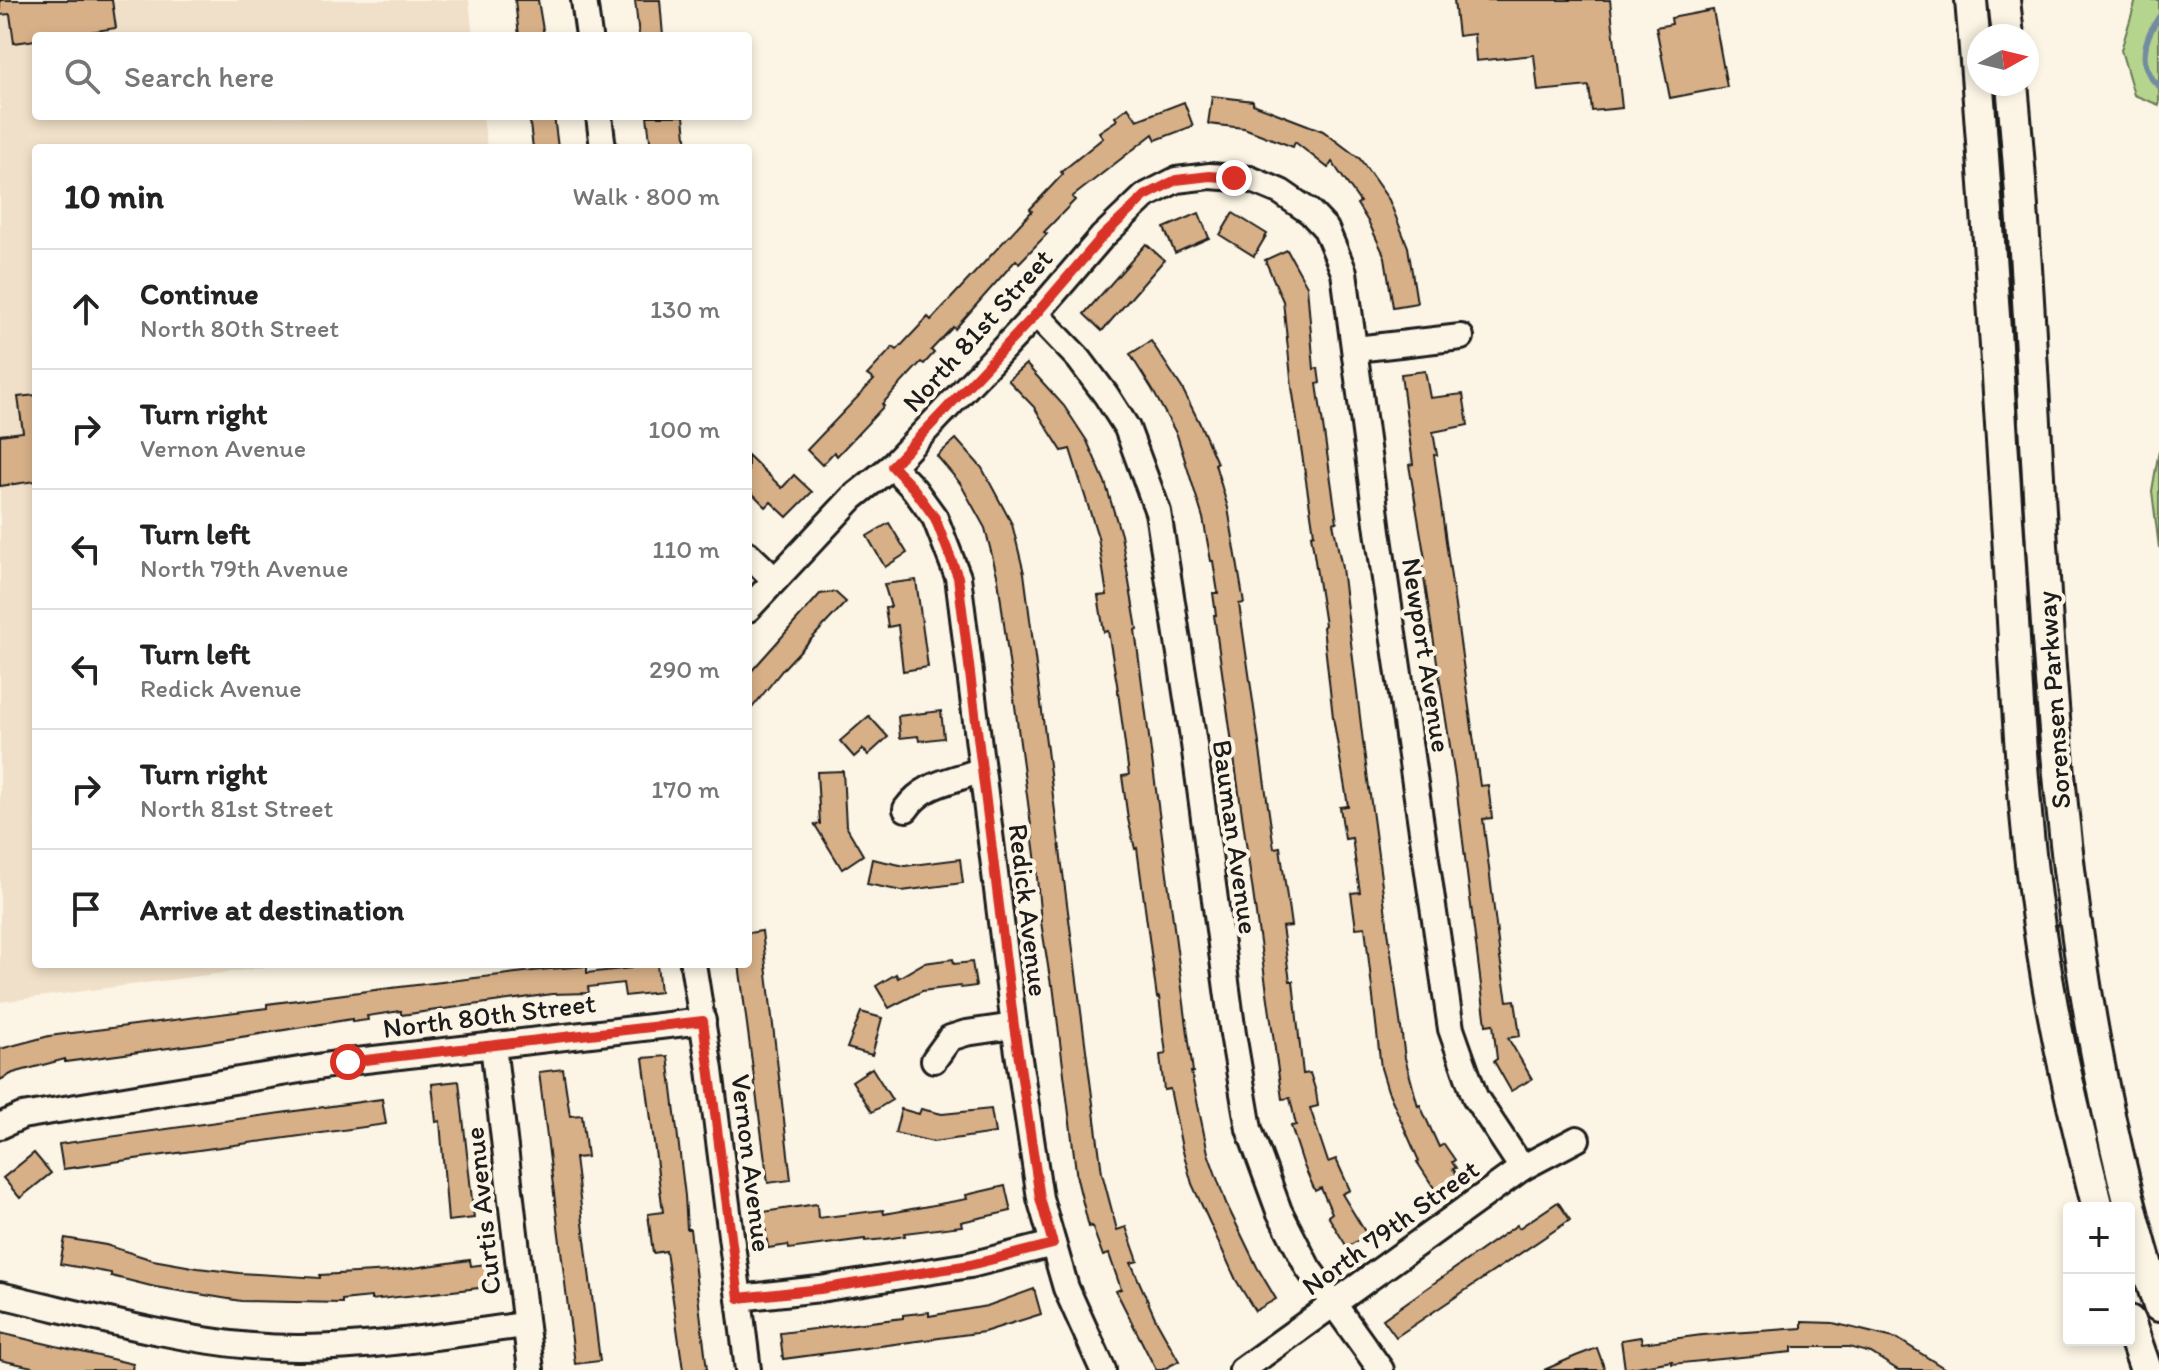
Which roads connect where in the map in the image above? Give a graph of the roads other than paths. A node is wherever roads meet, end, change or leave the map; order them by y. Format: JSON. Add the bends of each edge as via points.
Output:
{"nodes":[{"id":1,"x":584,"y":0,"type":"edge"},
{"id":2,"x":1971,"y":0,"type":"edge"},
{"id":3,"x":2004,"y":0,"type":"edge"},
{"id":4,"x":2007,"y":24,"type":"edge"},
{"id":5,"x":588,"y":32,"type":"edge"},
{"id":6,"x":2013,"y":96,"type":"edge"},
{"id":7,"x":600,"y":120,"type":"edge"},
{"id":8,"x":602,"y":144,"type":"edge"},
{"id":9,"x":1250,"y":179,"type":"joint"},
{"id":10,"x":1036,"y":314,"type":"junction"},
{"id":11,"x":1461,"y":337,"type":"dead end"},
{"id":12,"x":1356,"y":349,"type":"junction"},
{"id":13,"x":892,"y":466,"type":"junction"},
{"id":14,"x":752,"y":558,"type":"edge"},
{"id":15,"x":774,"y":579,"type":"junction"},
{"id":16,"x":752,"y":604,"type":"edge"},
{"id":17,"x":981,"y":770,"type":"junction"},
{"id":18,"x":906,"y":809,"type":"dead end"},
{"id":19,"x":694,"y":968,"type":"edge"},
{"id":20,"x":703,"y":1021,"type":"junction"},
{"id":21,"x":1014,"y":1026,"type":"junction"},
{"id":22,"x":493,"y":1045,"type":"junction"},
{"id":23,"x":934,"y":1060,"type":"dead end"},
{"id":24,"x":0,"y":1126,"type":"edge"},
{"id":25,"x":1577,"y":1139,"type":"dead end"},
{"id":26,"x":1522,"y":1168,"type":"junction"},
{"id":27,"x":2097,"y":1202,"type":"edge"},
{"id":28,"x":1053,"y":1244,"type":"junction"},
{"id":29,"x":0,"y":1295,"type":"edge"},
{"id":30,"x":739,"y":1298,"type":"junction"},
{"id":31,"x":1335,"y":1304,"type":"junction"},
{"id":32,"x":2159,"y":1306,"type":"edge"},
{"id":33,"x":525,"y":1325,"type":"junction"},
{"id":34,"x":2135,"y":1338,"type":"edge"},
{"id":35,"x":253,"y":1358,"type":"edge"},
{"id":36,"x":531,"y":1370,"type":"edge"},
{"id":37,"x":748,"y":1370,"type":"edge"},
{"id":38,"x":1103,"y":1370,"type":"edge"},
{"id":39,"x":1242,"y":1370,"type":"edge"},
{"id":40,"x":1381,"y":1370,"type":"edge"},
{"id":41,"x":2146,"y":1370,"type":"edge"}],
"edges":[{"from":1,"to":5,"type":"street"},
{"from":2,"to":27,"type":"main road","name":"Sorensen Parkway","via":[[2031,860],[2051,1000]]},
{"from":3,"to":4,"type":"main road"},
{"from":6,"to":32,"type":"main road","name":"Sorensen Parkway","via":[[2051,697],[2071,900],[2115,1143]]},
{"from":7,"to":8,"type":"street"},
{"from":9,"to":10,"type":"street","name":"North 81st Street","via":[[1176,180],[1145,196]]},
{"from":9,"to":12,"type":"street","name":"Newport Avenue","via":[[1281,192],[1326,229],[1344,272]]},
{"from":10,"to":13,"type":"street","name":"North 81st Street"},
{"from":10,"to":31,"type":"street","name":"Bauman Avenue","via":[[1079,359],[1127,428],[1158,512],[1249,1129],[1279,1211],[1308,1268]]},
{"from":11,"to":12,"type":"street"},
{"from":12,"to":26,"type":"street","name":"Newport Avenue","via":[[1451,1029],[1475,1097]]},
{"from":13,"to":15,"type":"street","name":"North 81st Street","via":[[852,498]]},
{"from":13,"to":17,"type":"street","name":"Redick Avenue","via":[[935,518],[958,577]]},
{"from":14,"to":15,"type":"street"},
{"from":15,"to":16,"type":"street"},
{"from":17,"to":18,"type":"street","via":[[916,795]]},
{"from":17,"to":21,"type":"street","name":"Redick Avenue"},
{"from":19,"to":20,"type":"street","name":"Vernon Avenue"},
{"from":20,"to":22,"type":"street","name":"North 80th Street"},
{"from":20,"to":30,"type":"street","name":"Vernon Avenue"},
{"from":21,"to":23,"type":"street","via":[[950,1038]]},
{"from":21,"to":28,"type":"street","name":"Redick Avenue","via":[[1040,1198]]},
{"from":22,"to":24,"type":"street","name":"North 80th Street","via":[[348,1062],[53,1110]]},
{"from":22,"to":33,"type":"street","name":"Curtis Avenue"},
{"from":25,"to":26,"type":"street","name":"North 79th Street"},
{"from":26,"to":31,"type":"street","name":"North 79th Street"},
{"from":28,"to":30,"type":"street","via":[[970,1265]]},
{"from":28,"to":38,"type":"street","name":"Redick Avenue","via":[[1066,1288]]},
{"from":29,"to":35,"type":"street","via":[[191,1338]]},
{"from":30,"to":37,"type":"street","name":"Vernon Avenue"},
{"from":31,"to":39,"type":"street","name":"North 79th Street"},
{"from":31,"to":40,"type":"street","name":"Bauman Avenue"},
{"from":33,"to":35,"type":"street"},
{"from":33,"to":36,"type":"street","name":"Curtis Avenue"},
{"from":34,"to":41,"type":"main road"}]}
